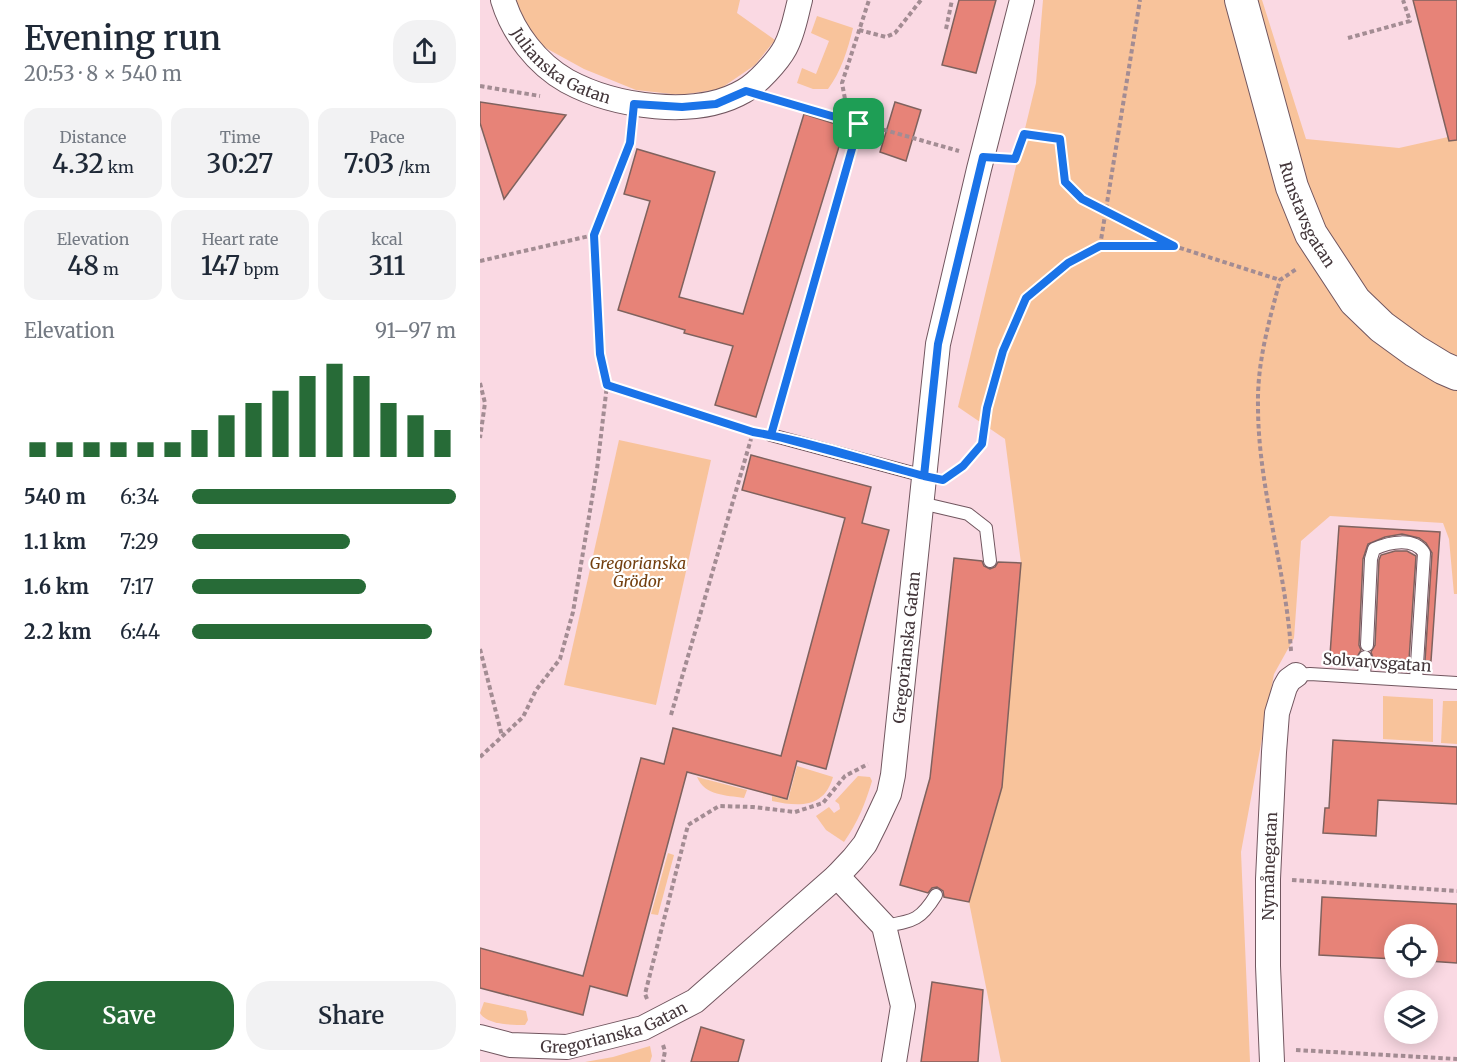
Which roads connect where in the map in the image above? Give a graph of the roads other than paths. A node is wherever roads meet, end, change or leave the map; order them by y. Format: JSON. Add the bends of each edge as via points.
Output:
{"nodes":[{"id":1,"x":503,"y":0,"type":"edge"},
{"id":2,"x":800,"y":0,"type":"edge"},
{"id":3,"x":1022,"y":0,"type":"edge"},
{"id":4,"x":1241,"y":0,"type":"edge"},
{"id":5,"x":1457,"y":374,"type":"edge"},
{"id":6,"x":771,"y":435,"type":"road end"},
{"id":7,"x":924,"y":476,"type":"junction"},
{"id":8,"x":921,"y":503,"type":"junction"},
{"id":9,"x":990,"y":561,"type":"dead end"},
{"id":10,"x":1296,"y":675,"type":"joint"},
{"id":11,"x":1364,"y":677,"type":"junction"},
{"id":12,"x":1416,"y":681,"type":"junction"},
{"id":13,"x":1457,"y":683,"type":"edge"},
{"id":14,"x":837,"y":876,"type":"junction"},
{"id":15,"x":936,"y":895,"type":"dead end"},
{"id":16,"x":884,"y":926,"type":"junction"},
{"id":17,"x":480,"y":1037,"type":"edge"},
{"id":18,"x":1272,"y":1056,"type":"edge"},
{"id":19,"x":894,"y":1062,"type":"edge"}],
"edges":[{"from":1,"to":2,"type":"street","name":"Julianska Gatan","via":[[527,47],[567,81],[634,104],[682,107],[716,104],[746,91],[785,48]]},
{"from":3,"to":7,"type":"street","name":"Gregorianska Gatan","via":[[938,344]]},
{"from":4,"to":5,"type":"street","name":"Runstavsgatan","via":[[1292,187],[1311,234],[1330,267],[1355,301],[1382,327]]},
{"from":6,"to":7,"type":"lane"},
{"from":7,"to":8,"type":"street","name":"Gregorianska Gatan"},
{"from":8,"to":9,"type":"lane","via":[[968,514],[986,528]]},
{"from":8,"to":14,"type":"street","name":"Gregorianska Gatan","via":[[889,794],[864,844]]},
{"from":10,"to":11,"type":"lane","name":"Solvarvsgatan"},
{"from":10,"to":18,"type":"street","name":"Nymånegatan","via":[[1285,687],[1277,713],[1268,879]]},
{"from":11,"to":12,"type":"lane","name":"Solvarvsgatan"},
{"from":11,"to":12,"type":"lane","via":[[1374,549],[1410,543],[1424,553]]},
{"from":12,"to":13,"type":"lane","name":"Solvarvsgatan"},
{"from":14,"to":16,"type":"street"},
{"from":14,"to":17,"type":"street","name":"Gregorianska Gatan","via":[[695,1001],[653,1023],[567,1047],[510,1045]]},
{"from":15,"to":16,"type":"lane","via":[[926,912],[910,921]]},
{"from":16,"to":19,"type":"street","via":[[903,1006]]}]}
